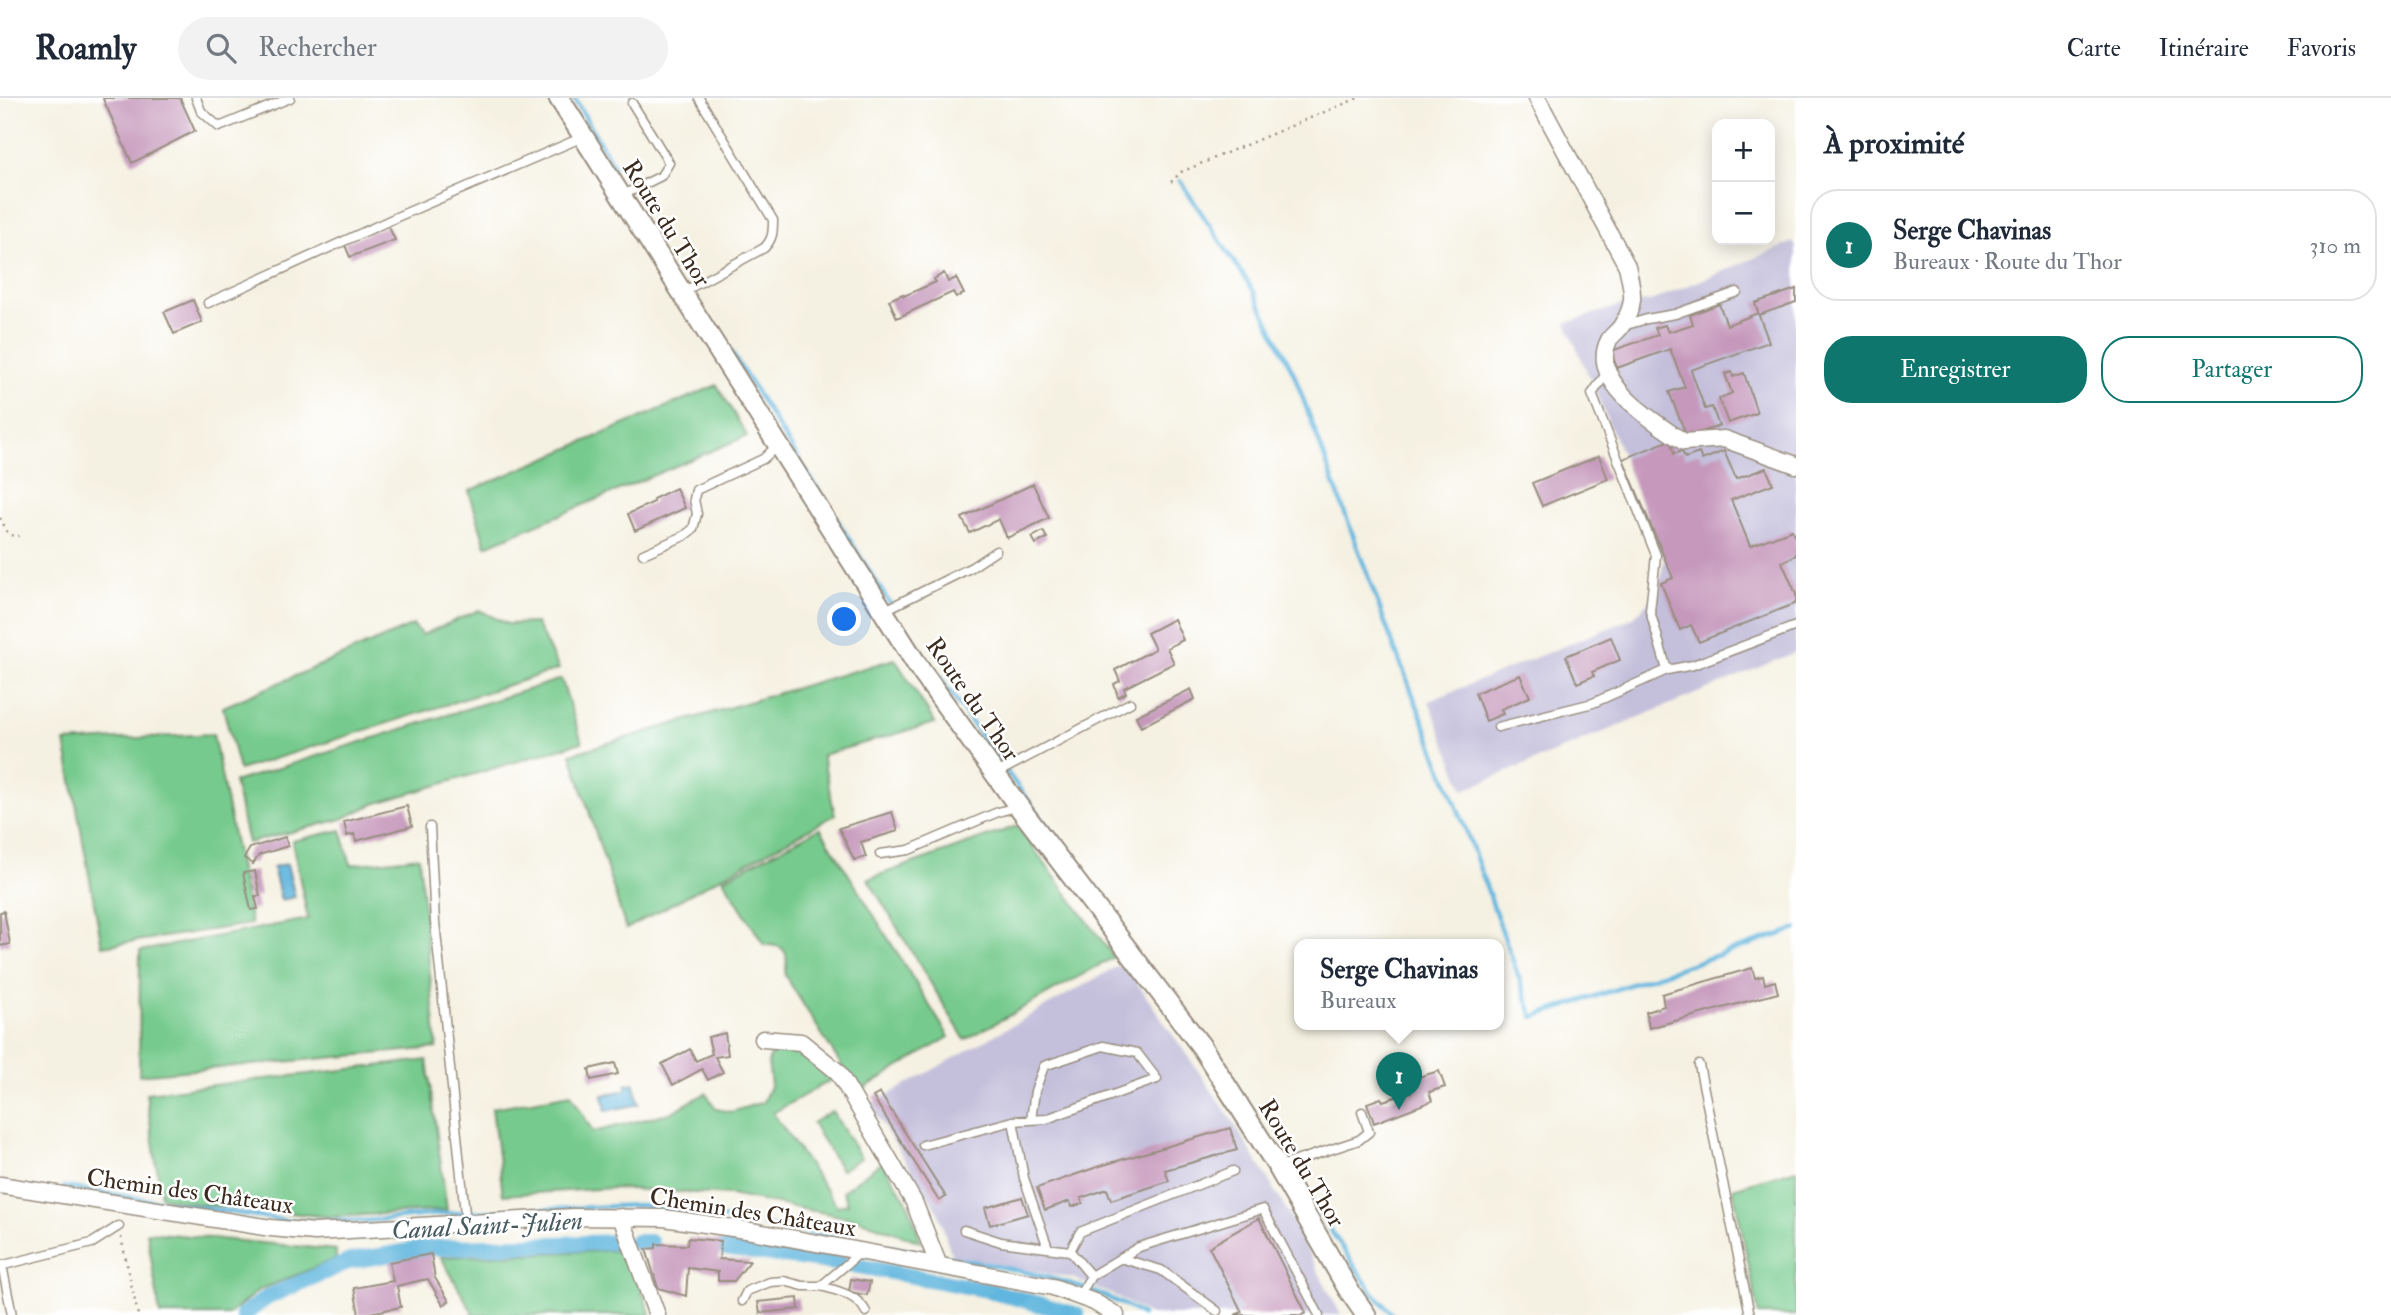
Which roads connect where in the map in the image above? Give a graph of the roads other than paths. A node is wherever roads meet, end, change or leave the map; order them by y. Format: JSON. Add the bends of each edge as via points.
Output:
{"nodes":[{"id":1,"x":196,"y":98,"type":"edge"},
{"id":2,"x":290,"y":98,"type":"edge"},
{"id":3,"x":559,"y":98,"type":"edge"},
{"id":4,"x":699,"y":98,"type":"edge"},
{"id":5,"x":1537,"y":98,"type":"edge"},
{"id":6,"x":632,"y":103,"type":"dead end"},
{"id":7,"x":583,"y":136,"type":"junction"},
{"id":8,"x":621,"y":196,"type":"junction"},
{"id":9,"x":1737,"y":292,"type":"dead end"},
{"id":10,"x":683,"y":295,"type":"junction"},
{"id":11,"x":208,"y":303,"type":"dead end"},
{"id":12,"x":1620,"y":327,"type":"junction"},
{"id":13,"x":1608,"y":370,"type":"junction"},
{"id":14,"x":778,"y":445,"type":"junction"},
{"id":15,"x":1796,"y":465,"type":"edge"},
{"id":16,"x":996,"y":551,"type":"dead end"},
{"id":17,"x":643,"y":554,"type":"dead end"},
{"id":18,"x":883,"y":611,"type":"junction"},
{"id":19,"x":1796,"y":625,"type":"edge"},
{"id":20,"x":1667,"y":670,"type":"junction"},
{"id":21,"x":1130,"y":703,"type":"dead end"},
{"id":22,"x":1498,"y":727,"type":"dead end"},
{"id":23,"x":995,"y":774,"type":"junction"},
{"id":24,"x":1019,"y":807,"type":"junction"},
{"id":25,"x":430,"y":827,"type":"dead end"},
{"id":26,"x":880,"y":854,"type":"dead end"},
{"id":27,"x":762,"y":1039,"type":"dead end"},
{"id":28,"x":1699,"y":1065,"type":"dead end"},
{"id":29,"x":1362,"y":1112,"type":"dead end"},
{"id":30,"x":1031,"y":1120,"type":"junction"},
{"id":31,"x":1013,"y":1121,"type":"junction"},
{"id":32,"x":923,"y":1144,"type":"dead end"},
{"id":33,"x":1278,"y":1167,"type":"junction"},
{"id":34,"x":1233,"y":1171,"type":"dead end"},
{"id":35,"x":0,"y":1185,"type":"edge"},
{"id":36,"x":621,"y":1217,"type":"junction"},
{"id":37,"x":466,"y":1223,"type":"junction"},
{"id":38,"x":119,"y":1226,"type":"road end"},
{"id":39,"x":964,"y":1230,"type":"dead end"},
{"id":40,"x":1048,"y":1248,"type":"junction"},
{"id":41,"x":1070,"y":1251,"type":"junction"},
{"id":42,"x":861,"y":1252,"type":"junction"},
{"id":43,"x":1121,"y":1258,"type":"junction"},
{"id":44,"x":1,"y":1265,"type":"edge"},
{"id":45,"x":939,"y":1266,"type":"junction"},
{"id":46,"x":1091,"y":1276,"type":"junction"},
{"id":47,"x":821,"y":1286,"type":"junction"},
{"id":48,"x":1079,"y":1296,"type":"junction"},
{"id":49,"x":742,"y":1301,"type":"dead end"},
{"id":50,"x":1217,"y":1311,"type":"dead end"},
{"id":51,"x":866,"y":1312,"type":"dead end"},
{"id":52,"x":12,"y":1315,"type":"edge"},
{"id":53,"x":657,"y":1315,"type":"edge"},
{"id":54,"x":1116,"y":1315,"type":"edge"},
{"id":55,"x":1318,"y":1315,"type":"edge"},
{"id":56,"x":1366,"y":1315,"type":"edge"},
{"id":57,"x":1749,"y":1315,"type":"edge"}],
"edges":[{"from":1,"to":2,"type":"lane","via":[[201,111],[219,127]]},
{"from":3,"to":7,"type":"street","name":"Route du Thor"},
{"from":4,"to":10,"type":"lane","via":[[773,220],[773,231],[764,248]]},
{"from":5,"to":12,"type":"street","via":[[1627,266],[1632,309]]},
{"from":6,"to":8,"type":"lane","via":[[669,163],[661,176]]},
{"from":7,"to":8,"type":"street","name":"Route du Thor"},
{"from":7,"to":11,"type":"lane"},
{"from":8,"to":10,"type":"street","name":"Route du Thor"},
{"from":9,"to":12,"type":"lane"},
{"from":10,"to":14,"type":"street","name":"Route du Thor"},
{"from":12,"to":13,"type":"street","via":[[1608,341]]},
{"from":13,"to":15,"type":"street","via":[[1624,397],[1684,442],[1724,439]]},
{"from":13,"to":20,"type":"lane","via":[[1592,394],[1656,555],[1650,611]]},
{"from":14,"to":17,"type":"lane","via":[[763,458],[696,490],[693,529]]},
{"from":14,"to":18,"type":"street","name":"Route du Thor"},
{"from":16,"to":18,"type":"lane"},
{"from":18,"to":23,"type":"street","name":"Route du Thor"},
{"from":19,"to":20,"type":"lane","via":[[1693,665]]},
{"from":20,"to":22,"type":"lane","via":[[1593,702]]},
{"from":21,"to":23,"type":"lane"},
{"from":23,"to":24,"type":"street","name":"Route du Thor"},
{"from":24,"to":26,"type":"lane","via":[[909,850]]},
{"from":24,"to":33,"type":"street","name":"Route du Thor","via":[[1200,1046]]},
{"from":25,"to":37,"type":"lane","via":[[435,922]]},
{"from":27,"to":45,"type":"street","via":[[801,1042],[838,1072],[914,1202]]},
{"from":28,"to":57,"type":"lane"},
{"from":29,"to":33,"type":"lane","via":[[1369,1132],[1359,1140]]},
{"from":30,"to":30,"type":"lane","via":[[1044,1066],[1103,1046],[1137,1053],[1157,1079],[1046,1119]]},
{"from":30,"to":31,"type":"lane"},
{"from":31,"to":32,"type":"lane"},
{"from":31,"to":40,"type":"lane","via":[[1024,1178]]},
{"from":33,"to":56,"type":"street","name":"Route du Thor"},
{"from":34,"to":41,"type":"lane","via":[[1080,1232]]},
{"from":35,"to":37,"type":"street","name":"Chemin des Châteaux","via":[[314,1232]]},
{"from":36,"to":37,"type":"street","name":"Chemin des Châteaux"},
{"from":36,"to":42,"type":"street","name":"Chemin des Châteaux","via":[[664,1217]]},
{"from":36,"to":53,"type":"street"},
{"from":38,"to":44,"type":"lane","via":[[92,1244]]},
{"from":39,"to":40,"type":"lane"},
{"from":40,"to":41,"type":"lane"},
{"from":41,"to":46,"type":"lane"},
{"from":42,"to":45,"type":"street","name":"Chemin des Châteaux"},
{"from":42,"to":47,"type":"lane"},
{"from":43,"to":46,"type":"lane"},
{"from":43,"to":50,"type":"lane","via":[[1161,1270]]},
{"from":43,"to":55,"type":"lane","via":[[1139,1247],[1263,1209]]},
{"from":44,"to":52,"type":"lane"},
{"from":45,"to":48,"type":"street","name":"Chemin des Châteaux"},
{"from":46,"to":48,"type":"lane"},
{"from":47,"to":49,"type":"lane","via":[[770,1282],[747,1291]]},
{"from":47,"to":51,"type":"lane","via":[[862,1303]]},
{"from":48,"to":54,"type":"street","name":"Chemin des Châteaux"}]}
